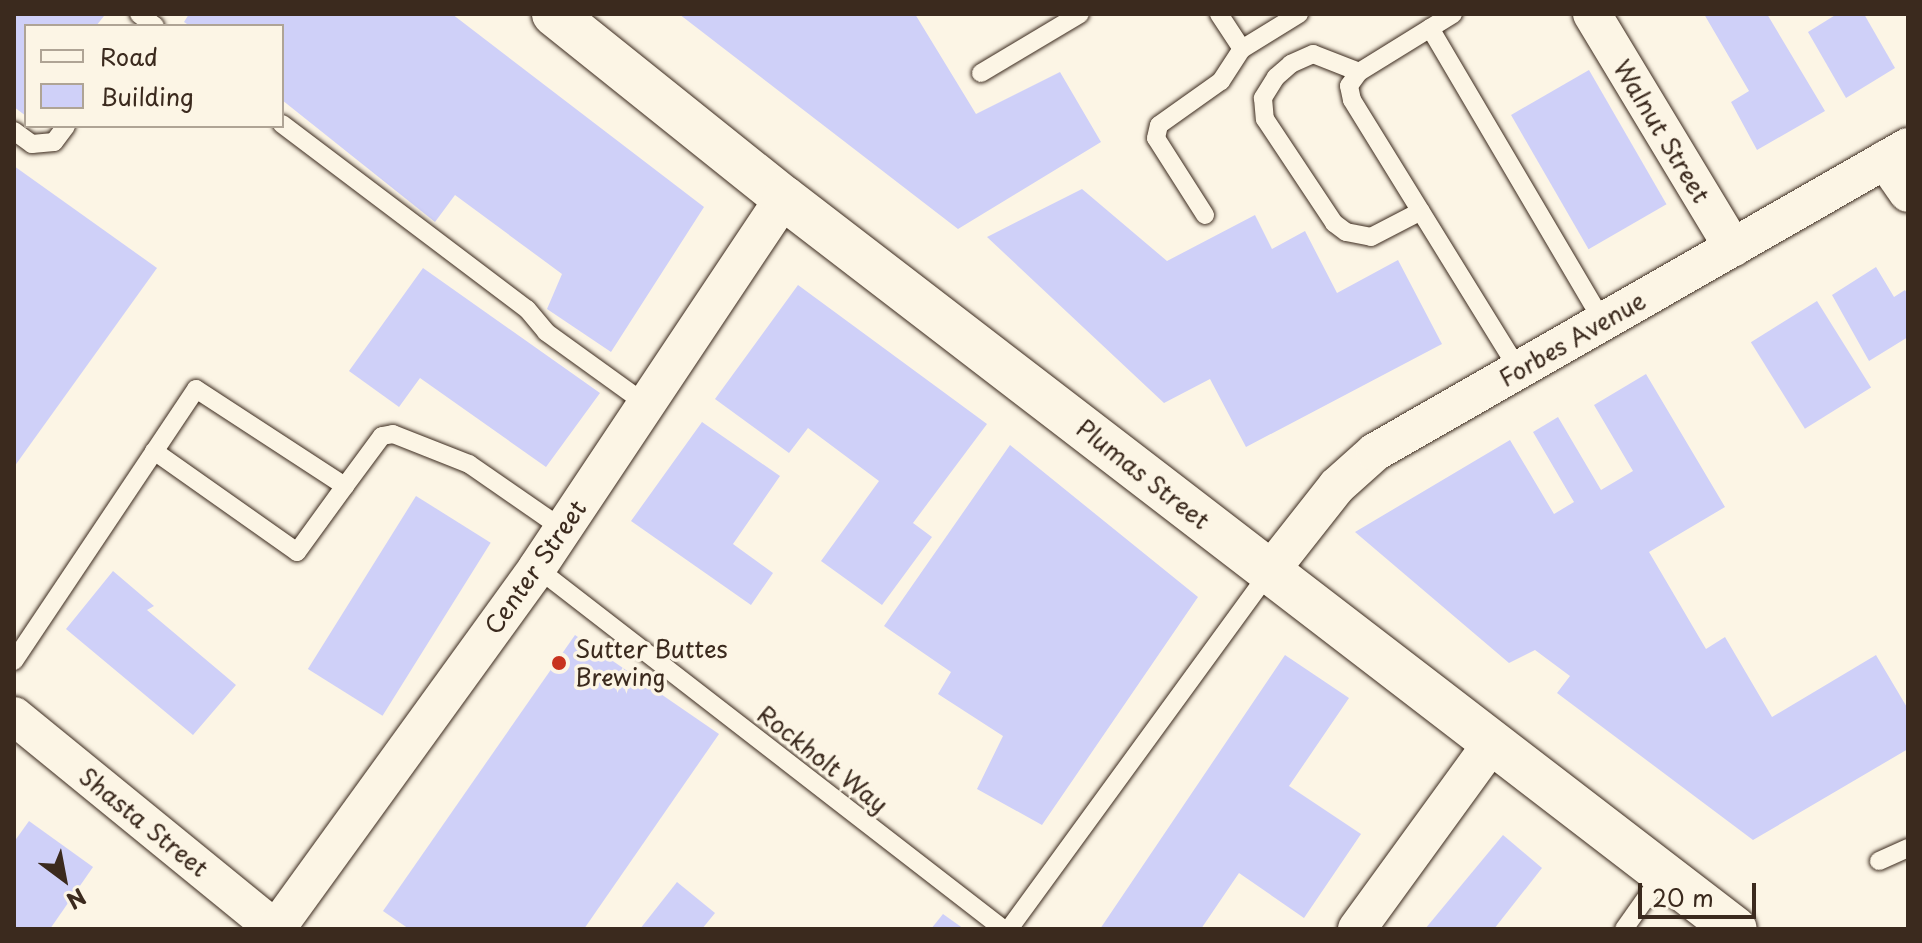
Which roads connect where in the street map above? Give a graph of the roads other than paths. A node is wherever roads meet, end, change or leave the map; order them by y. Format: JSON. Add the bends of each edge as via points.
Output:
{"nodes":[{"id":1,"x":1080,"y":14,"type":"edge"},
{"id":2,"x":1219,"y":14,"type":"edge"},
{"id":3,"x":1299,"y":14,"type":"edge"},
{"id":4,"x":1453,"y":14,"type":"edge"},
{"id":5,"x":1592,"y":14,"type":"edge"},
{"id":6,"x":560,"y":16,"type":"edge"},
{"id":7,"x":1430,"y":28,"type":"junction"},
{"id":8,"x":1242,"y":49,"type":"junction"},
{"id":9,"x":1359,"y":72,"type":"junction"},
{"id":10,"x":981,"y":73,"type":"dead end"},
{"id":11,"x":284,"y":126,"type":"edge"},
{"id":12,"x":64,"y":128,"type":"edge"},
{"id":13,"x":14,"y":131,"type":"edge"},
{"id":14,"x":1896,"y":154,"type":"edge"},
{"id":15,"x":1908,"y":193,"type":"edge"},
{"id":16,"x":784,"y":198,"type":"junction"},
{"id":17,"x":1421,"y":211,"type":"junction"},
{"id":18,"x":1205,"y":215,"type":"dead end"},
{"id":19,"x":1733,"y":248,"type":"junction"},
{"id":20,"x":1603,"y":322,"type":"junction"},
{"id":21,"x":1519,"y":370,"type":"junction"},
{"id":22,"x":646,"y":404,"type":"junction"},
{"id":23,"x":154,"y":451,"type":"junction"},
{"id":24,"x":345,"y":486,"type":"junction"},
{"id":25,"x":563,"y":529,"type":"junction"},
{"id":26,"x":537,"y":568,"type":"junction"},
{"id":27,"x":1270,"y":571,"type":"junction"},
{"id":28,"x":14,"y":661,"type":"edge"},
{"id":29,"x":14,"y":716,"type":"edge"},
{"id":30,"x":1492,"y":743,"type":"junction"},
{"id":31,"x":1908,"y":848,"type":"edge"},
{"id":32,"x":1879,"y":861,"type":"dead end"},
{"id":33,"x":1663,"y":874,"type":"junction"},
{"id":34,"x":275,"y":929,"type":"edge"},
{"id":35,"x":1006,"y":929,"type":"edge"},
{"id":36,"x":1357,"y":929,"type":"edge"},
{"id":37,"x":1624,"y":929,"type":"edge"},
{"id":38,"x":1735,"y":929,"type":"edge"}],
"edges":[{"from":1,"to":10,"type":"lane"},
{"from":2,"to":8,"type":"lane"},
{"from":3,"to":8,"type":"lane"},
{"from":4,"to":7,"type":"lane"},
{"from":5,"to":19,"type":"street","name":"Walnut Street"},
{"from":6,"to":16,"type":"street","name":"Plumas Street"},
{"from":7,"to":9,"type":"lane"},
{"from":7,"to":20,"type":"lane"},
{"from":8,"to":18,"type":"lane","via":[[1221,81],[1159,125],[1156,138]]},
{"from":9,"to":17,"type":"lane","via":[[1349,86],[1352,100]]},
{"from":9,"to":17,"type":"lane","via":[[1313,54],[1291,64],[1263,98],[1265,119],[1334,223],[1346,232],[1371,237]]},
{"from":11,"to":22,"type":"lane"},
{"from":12,"to":13,"type":"lane","via":[[54,142],[32,144]]},
{"from":14,"to":15,"type":"street"},
{"from":14,"to":19,"type":"street","name":"Forbes Avenue"},
{"from":16,"to":22,"type":"street","name":"Center Street"},
{"from":16,"to":27,"type":"street","name":"Plumas Street"},
{"from":17,"to":21,"type":"lane"},
{"from":19,"to":20,"type":"street","name":"Forbes Avenue"},
{"from":20,"to":21,"type":"street","name":"Forbes Avenue"},
{"from":21,"to":27,"type":"street","name":"Forbes Avenue","via":[[1375,452],[1337,486]]},
{"from":22,"to":25,"type":"street","name":"Center Street"},
{"from":23,"to":24,"type":"lane","via":[[196,389]]},
{"from":23,"to":24,"type":"lane","via":[[297,552]]},
{"from":23,"to":28,"type":"lane"},
{"from":24,"to":25,"type":"lane","via":[[382,436],[393,434],[469,464]]},
{"from":25,"to":26,"type":"street","name":"Center Street"},
{"from":26,"to":34,"type":"street","name":"Center Street"},
{"from":26,"to":35,"type":"lane","name":"Rockholt Way"},
{"from":27,"to":30,"type":"street","name":"Plumas Street"},
{"from":27,"to":35,"type":"lane"},
{"from":29,"to":34,"type":"street","name":"Shasta Street"},
{"from":30,"to":33,"type":"street","name":"Plumas Street"},
{"from":30,"to":36,"type":"street"},
{"from":31,"to":32,"type":"lane"},
{"from":33,"to":37,"type":"lane"},
{"from":33,"to":38,"type":"street","name":"Plumas Street"}]}
